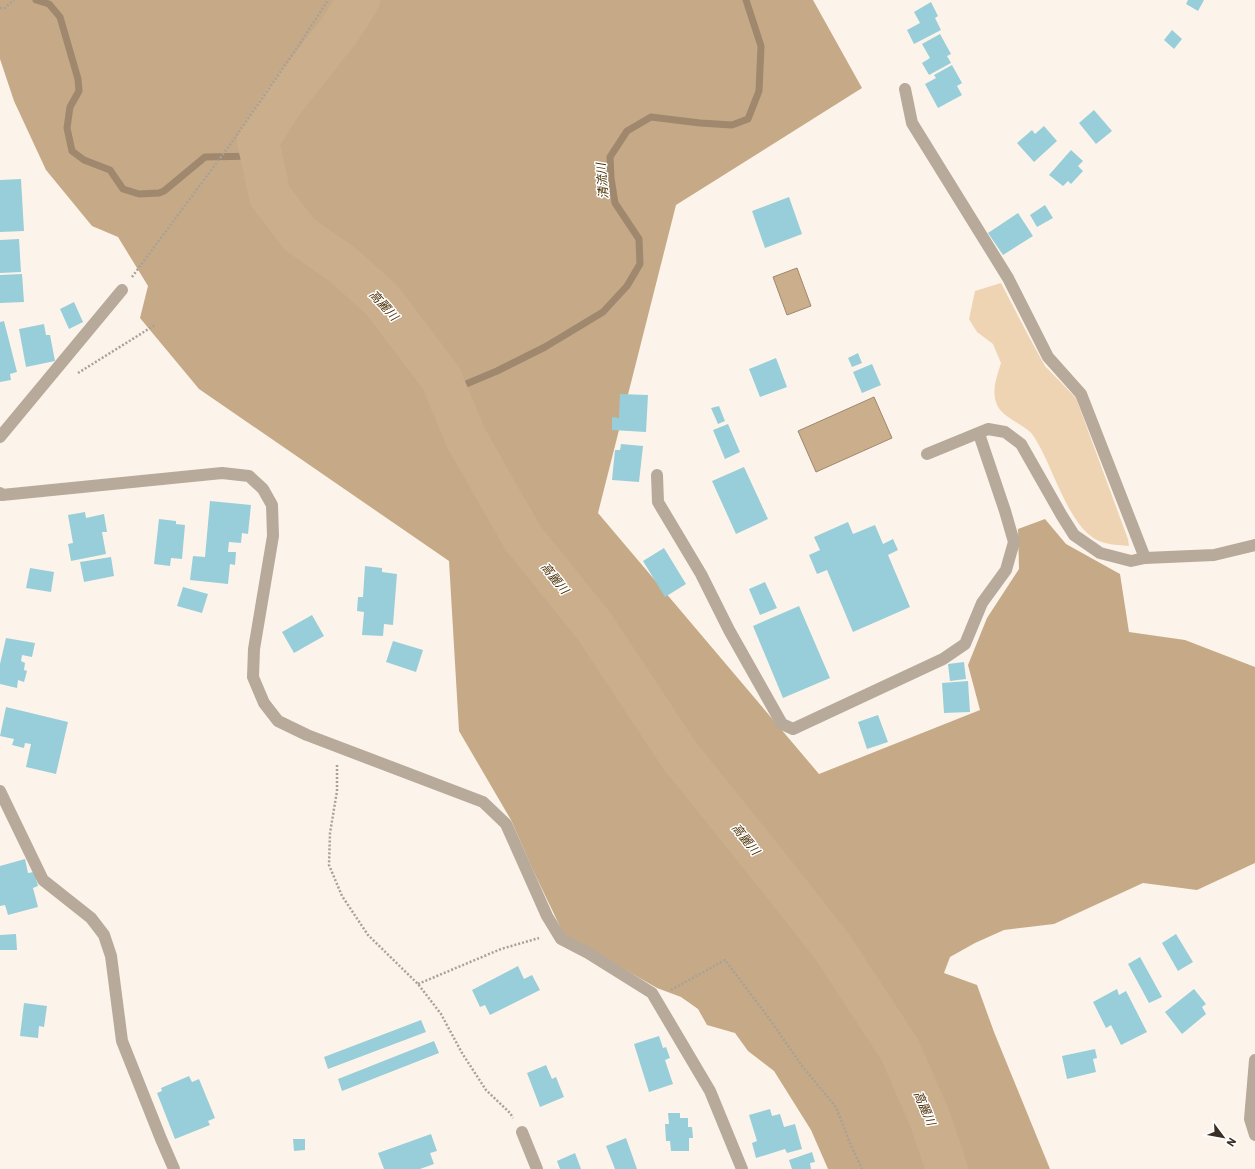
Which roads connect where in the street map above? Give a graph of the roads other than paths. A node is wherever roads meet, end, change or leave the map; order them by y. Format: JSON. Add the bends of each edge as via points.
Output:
{"nodes":[{"id":1,"x":906,"y":89,"type":"dead end"},
{"id":2,"x":122,"y":290,"type":"road end"},
{"id":3,"x":979,"y":434,"type":"junction"},
{"id":4,"x":0,"y":437,"type":"edge"},
{"id":5,"x":926,"y":454,"type":"dead end"},
{"id":6,"x":657,"y":475,"type":"dead end"},
{"id":7,"x":1,"y":497,"type":"edge"},
{"id":8,"x":1255,"y":545,"type":"edge"},
{"id":9,"x":1146,"y":558,"type":"junction"},
{"id":10,"x":0,"y":791,"type":"edge"},
{"id":11,"x":1255,"y":1060,"type":"edge"},
{"id":12,"x":1252,"y":1120,"type":"edge"},
{"id":13,"x":522,"y":1132,"type":"road end"},
{"id":14,"x":1255,"y":1135,"type":"edge"},
{"id":15,"x":174,"y":1169,"type":"edge"},
{"id":16,"x":537,"y":1169,"type":"edge"},
{"id":17,"x":742,"y":1169,"type":"edge"}],
"edges":[{"from":1,"to":9,"type":"street","via":[[912,123],[1008,278],[1048,357],[1081,394]]},
{"from":2,"to":4,"type":"street"},
{"from":3,"to":5,"type":"street"},
{"from":3,"to":6,"type":"street","via":[[1014,542],[1006,570],[982,603],[965,644],[942,659],[793,729],[782,724],[701,574],[658,502]]},
{"from":3,"to":9,"type":"street","via":[[988,429],[1005,432],[1021,444],[1074,535],[1100,552],[1131,561]]},
{"from":7,"to":17,"type":"street","via":[[222,473],[249,476],[263,489],[272,505],[273,536],[254,648],[253,677],[264,703],[278,721],[307,735],[483,802],[506,824],[547,916],[561,939],[652,993],[710,1091]]},
{"from":8,"to":9,"type":"street","via":[[1214,555]]},
{"from":10,"to":15,"type":"street","via":[[43,880],[92,918],[104,935],[111,956],[122,1041]]},
{"from":11,"to":12,"type":"street"},
{"from":12,"to":14,"type":"street"},
{"from":13,"to":16,"type":"street"}]}
